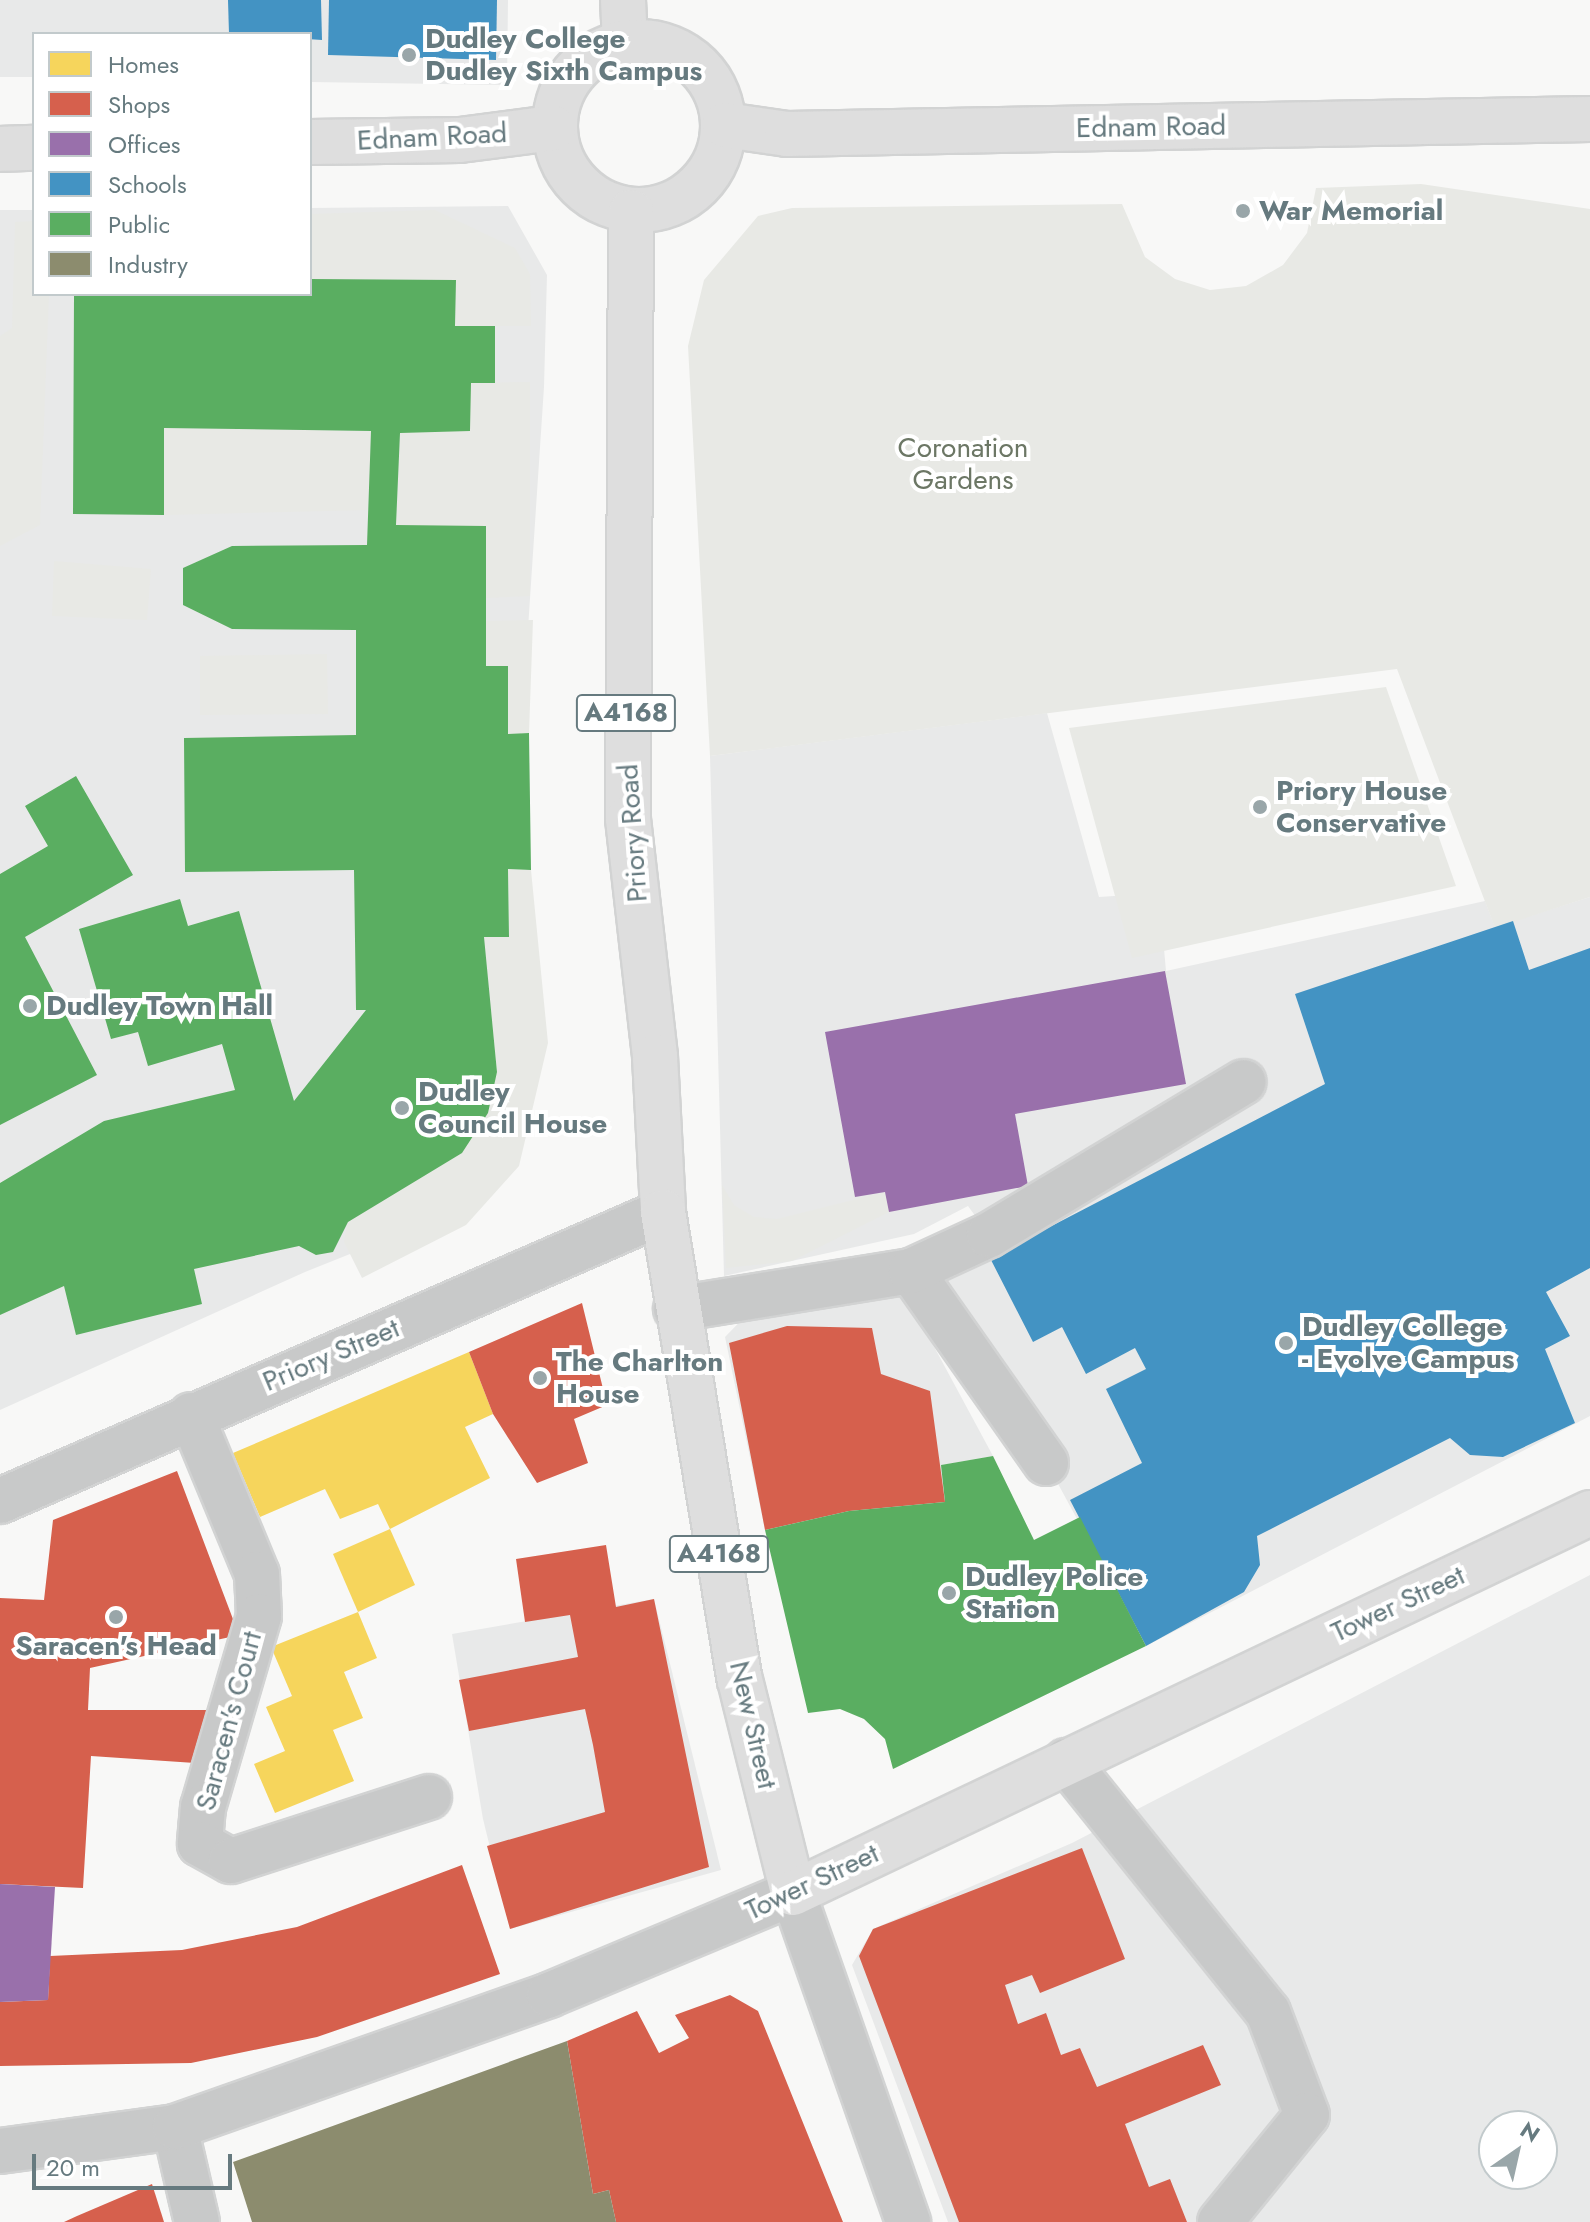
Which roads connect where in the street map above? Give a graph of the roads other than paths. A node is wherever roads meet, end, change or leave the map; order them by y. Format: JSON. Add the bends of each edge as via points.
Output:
{"nodes":[{"id":1,"x":624,"y":21,"type":"edge"},
{"id":2,"x":1586,"y":121,"type":"edge"},
{"id":3,"x":725,"y":125,"type":"junction"},
{"id":4,"x":553,"y":128,"type":"junction"},
{"id":5,"x":312,"y":142,"type":"edge"},
{"id":6,"x":32,"y":148,"type":"edge"},
{"id":7,"x":0,"y":149,"type":"edge"},
{"id":8,"x":631,"y":212,"type":"junction"},
{"id":9,"x":1244,"y":1082,"type":"dead end"},
{"id":10,"x":663,"y":1212,"type":"junction"},
{"id":11,"x":911,"y":1271,"type":"junction"},
{"id":12,"x":676,"y":1309,"type":"junction"},
{"id":13,"x":191,"y":1415,"type":"junction"},
{"id":14,"x":1046,"y":1463,"type":"dead end"},
{"id":15,"x":0,"y":1501,"type":"edge"},
{"id":16,"x":1590,"y":1513,"type":"edge"},
{"id":17,"x":1066,"y":1761,"type":"junction"},
{"id":18,"x":429,"y":1797,"type":"dead end"},
{"id":19,"x":793,"y":1893,"type":"junction"},
{"id":20,"x":175,"y":2127,"type":"junction"},
{"id":21,"x":0,"y":2151,"type":"edge"},
{"id":22,"x":197,"y":2222,"type":"edge"},
{"id":23,"x":908,"y":2222,"type":"edge"},
{"id":24,"x":1220,"y":2222,"type":"edge"}],
"edges":[{"from":1,"to":3,"type":"main road","via":[[686,55],[708,77]]},
{"from":1,"to":4,"type":"main road","via":[[577,68],[557,101]]},
{"from":2,"to":3,"type":"main road","name":"Ednam Road","via":[[787,134]]},
{"from":3,"to":8,"type":"main road","via":[[707,179],[686,199]]},
{"from":4,"to":5,"type":"main road","name":"Ednam Road","via":[[460,140]]},
{"from":4,"to":8,"type":"main road","via":[[560,159],[581,190]]},
{"from":6,"to":7,"type":"main road"},
{"from":8,"to":10,"type":"main road","name":"Priory Road","number":"A4168","via":[[628,826],[655,1057]]},
{"from":9,"to":11,"type":"street","via":[[989,1235]]},
{"from":10,"to":12,"type":"main road","name":"New Street","number":"A4168"},
{"from":10,"to":13,"type":"street","name":"Priory Street"},
{"from":11,"to":12,"type":"street"},
{"from":11,"to":14,"type":"street"},
{"from":12,"to":19,"type":"main road","name":"New Street","number":"A4168","via":[[740,1680]]},
{"from":13,"to":15,"type":"street","name":"Priory Street"},
{"from":13,"to":18,"type":"street","name":"Saracen's Court","via":[[257,1574],[259,1616],[203,1807],[200,1844],[231,1861]]},
{"from":16,"to":17,"type":"main road","name":"Tower Street"},
{"from":17,"to":19,"type":"main road","name":"Tower Street"},
{"from":17,"to":24,"type":"street","via":[[1268,2012],[1307,2115]]},
{"from":19,"to":20,"type":"street","name":"Tower Street","via":[[549,1995]]},
{"from":19,"to":23,"type":"street","name":"New Street"},
{"from":20,"to":21,"type":"street","name":"Tower Street"},
{"from":20,"to":22,"type":"street"}]}
